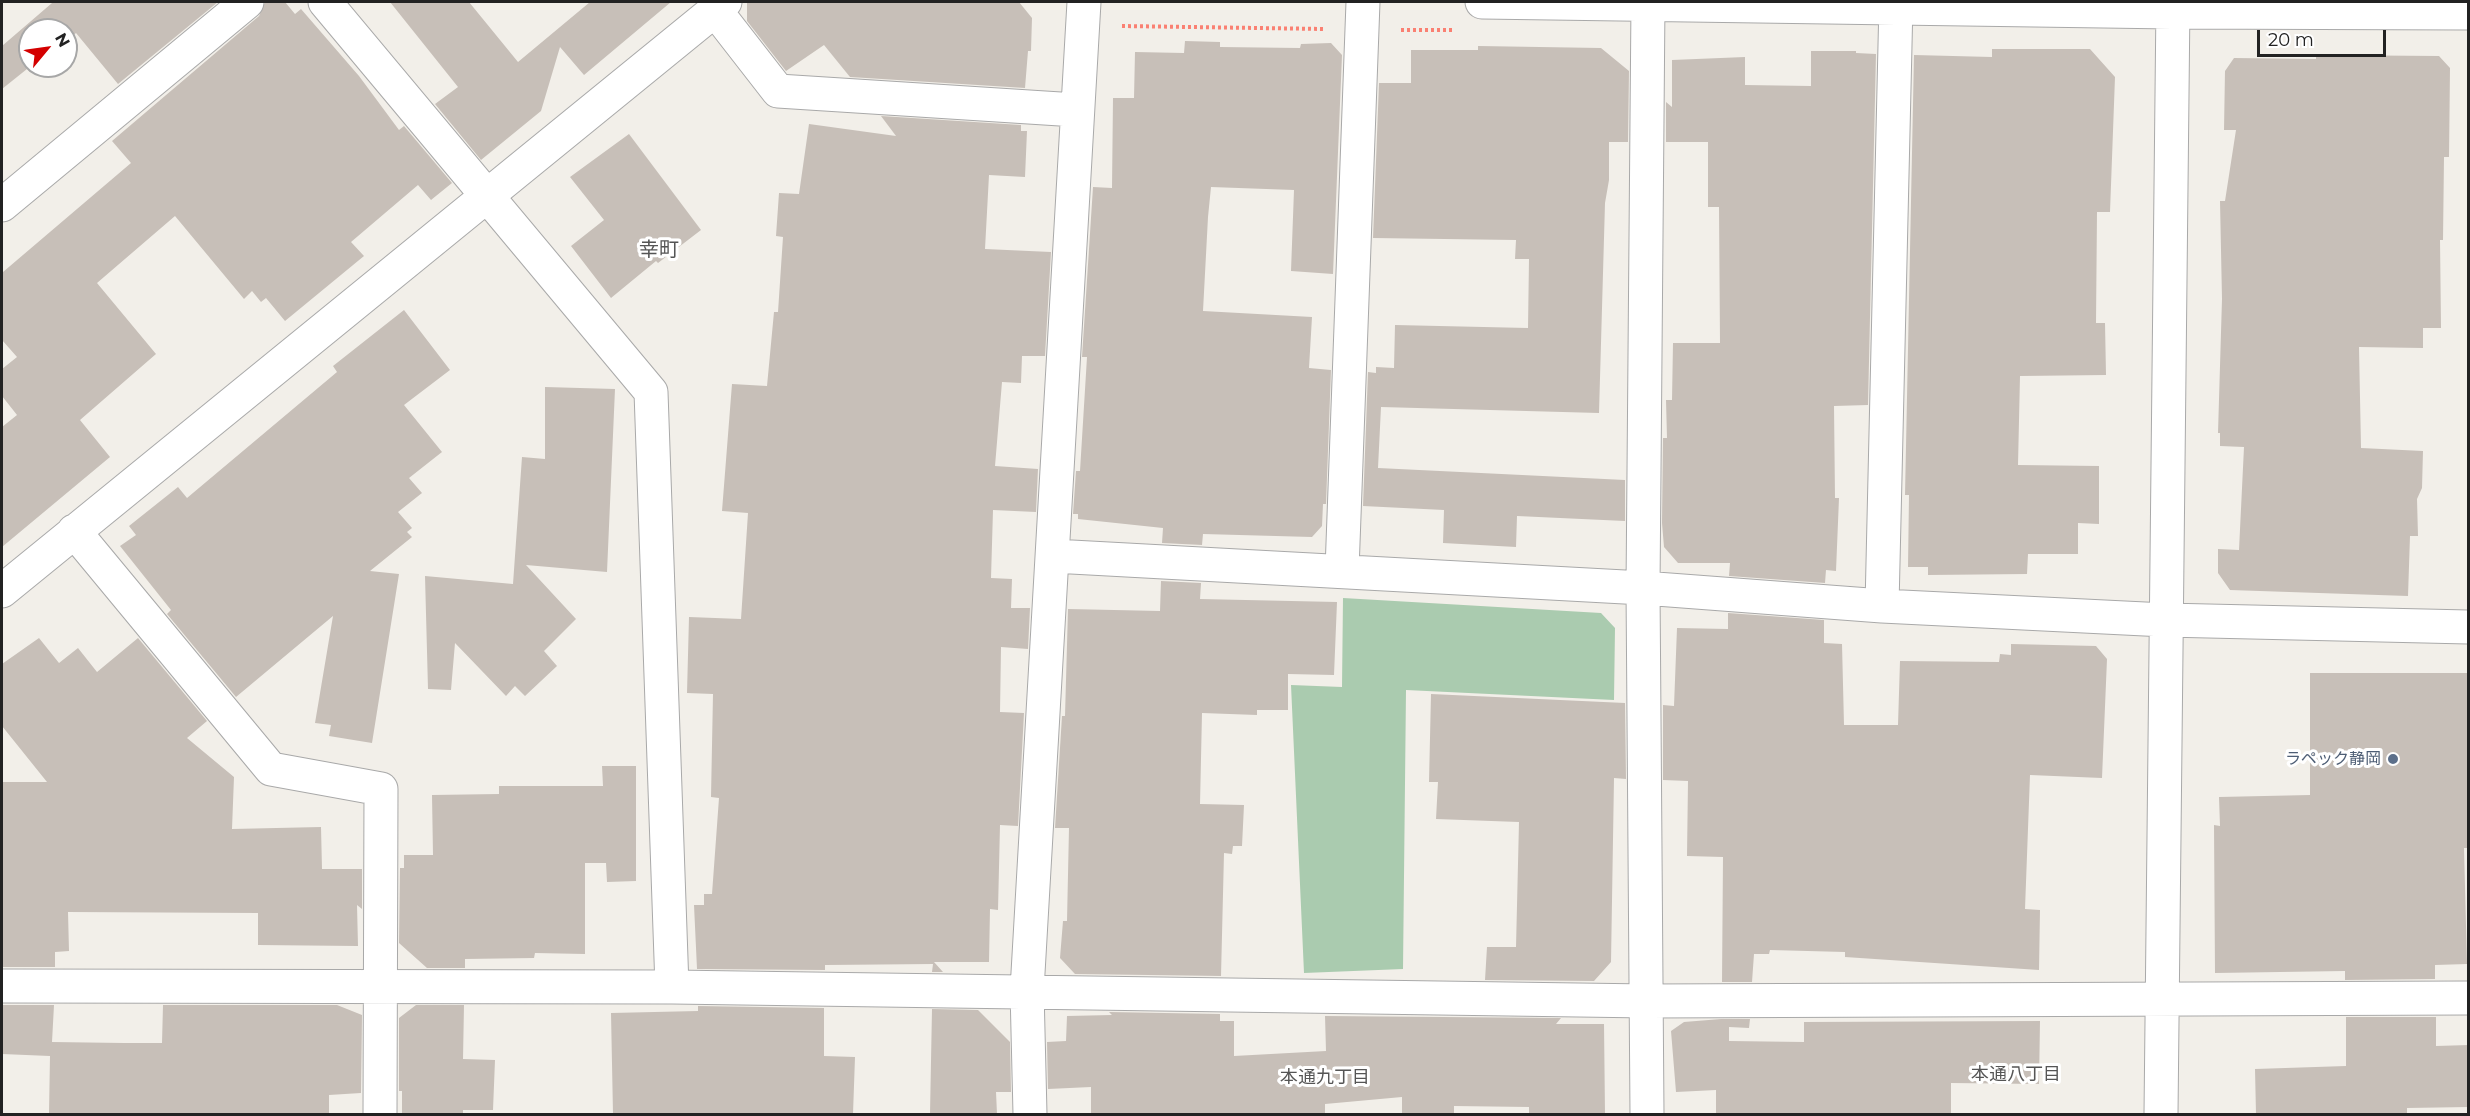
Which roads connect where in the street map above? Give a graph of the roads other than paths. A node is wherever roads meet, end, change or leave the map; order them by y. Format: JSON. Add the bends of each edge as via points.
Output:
{"nodes":[{"id":1,"x":247,"y":2,"type":"edge"},
{"id":2,"x":325,"y":2,"type":"edge"},
{"id":3,"x":1084,"y":2,"type":"edge"},
{"id":4,"x":1363,"y":2,"type":"edge"},
{"id":5,"x":1482,"y":2,"type":"edge"},
{"id":6,"x":1648,"y":3,"type":"edge"},
{"id":7,"x":1896,"y":5,"type":"edge"},
{"id":8,"x":720,"y":6,"type":"edge"},
{"id":9,"x":2173,"y":7,"type":"edge"},
{"id":10,"x":2449,"y":9,"type":"edge"},
{"id":11,"x":1076,"y":110,"type":"junction"},
{"id":12,"x":485,"y":194,"type":"junction"},
{"id":13,"x":2,"y":205,"type":"edge"},
{"id":14,"x":74,"y":531,"type":"junction"},
{"id":15,"x":1053,"y":556,"type":"junction"},
{"id":16,"x":1342,"y":570,"type":"junction"},
{"id":17,"x":1643,"y":588,"type":"junction"},
{"id":18,"x":2,"y":591,"type":"edge"},
{"id":19,"x":1882,"y":606,"type":"junction"},
{"id":20,"x":2165,"y":620,"type":"junction"},
{"id":21,"x":2469,"y":627,"type":"edge"},
{"id":22,"x":2,"y":986,"type":"edge"},
{"id":23,"x":380,"y":986,"type":"junction"},
{"id":24,"x":672,"y":987,"type":"junction"},
{"id":25,"x":1027,"y":990,"type":"junction"},
{"id":26,"x":2469,"y":998,"type":"edge"},
{"id":27,"x":2161,"y":999,"type":"junction"},
{"id":28,"x":1648,"y":1000,"type":"junction"},
{"id":29,"x":380,"y":1114,"type":"edge"},
{"id":30,"x":1030,"y":1114,"type":"edge"},
{"id":31,"x":1647,"y":1114,"type":"edge"},
{"id":32,"x":2162,"y":1114,"type":"edge"}],
"edges":[{"from":1,"to":13,"type":"street"},
{"from":2,"to":12,"type":"street"},
{"from":3,"to":11,"type":"street"},
{"from":4,"to":16,"type":"street"},
{"from":5,"to":6,"type":"street"},
{"from":6,"to":7,"type":"street"},
{"from":6,"to":17,"type":"street"},
{"from":7,"to":9,"type":"street"},
{"from":7,"to":19,"type":"street"},
{"from":8,"to":11,"type":"street","via":[[778,91]]},
{"from":8,"to":12,"type":"street"},
{"from":9,"to":10,"type":"street"},
{"from":9,"to":20,"type":"street"},
{"from":11,"to":15,"type":"street"},
{"from":12,"to":14,"type":"street"},
{"from":12,"to":24,"type":"street","via":[[651,392]]},
{"from":14,"to":18,"type":"street"},
{"from":14,"to":23,"type":"street","via":[[271,769],[381,789]]},
{"from":15,"to":16,"type":"street"},
{"from":15,"to":25,"type":"street"},
{"from":16,"to":17,"type":"street"},
{"from":17,"to":19,"type":"street"},
{"from":17,"to":28,"type":"street"},
{"from":19,"to":20,"type":"street"},
{"from":20,"to":21,"type":"street"},
{"from":20,"to":27,"type":"street"},
{"from":22,"to":23,"type":"street"},
{"from":23,"to":24,"type":"street"},
{"from":23,"to":29,"type":"street"},
{"from":24,"to":25,"type":"street"},
{"from":25,"to":28,"type":"street"},
{"from":25,"to":30,"type":"street"},
{"from":26,"to":27,"type":"street"},
{"from":27,"to":28,"type":"street"},
{"from":27,"to":32,"type":"street"},
{"from":28,"to":31,"type":"street"}]}
